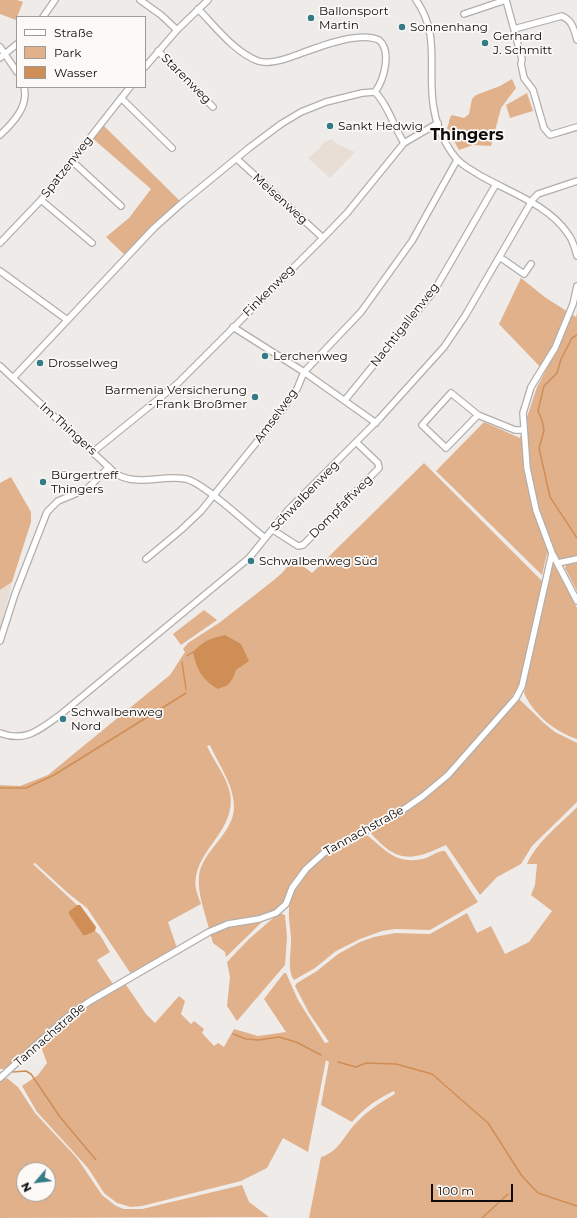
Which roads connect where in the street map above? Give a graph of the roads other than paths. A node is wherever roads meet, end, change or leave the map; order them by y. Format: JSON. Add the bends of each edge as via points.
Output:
{"nodes":[{"id":1,"x":55,"y":0,"type":"edge"},
{"id":2,"x":140,"y":0,"type":"edge"},
{"id":3,"x":208,"y":0,"type":"edge"},
{"id":4,"x":416,"y":0,"type":"edge"},
{"id":5,"x":506,"y":0,"type":"edge"},
{"id":6,"x":198,"y":9,"type":"junction"},
{"id":7,"x":464,"y":14,"type":"dead end"},
{"id":8,"x":44,"y":16,"type":"edge"},
{"id":9,"x":514,"y":29,"type":"junction"},
{"id":10,"x":177,"y":30,"type":"junction"},
{"id":11,"x":577,"y":40,"type":"edge"},
{"id":12,"x":16,"y":45,"type":"edge"},
{"id":13,"x":0,"y":47,"type":"edge"},
{"id":14,"x":158,"y":51,"type":"junction"},
{"id":15,"x":6,"y":54,"type":"junction"},
{"id":16,"x":0,"y":58,"type":"edge"},
{"id":17,"x":146,"y":66,"type":"edge"},
{"id":18,"x":16,"y":70,"type":"edge"},
{"id":19,"x":24,"y":88,"type":"edge"},
{"id":20,"x":129,"y":88,"type":"edge"},
{"id":21,"x":375,"y":92,"type":"junction"},
{"id":22,"x":121,"y":98,"type":"junction"},
{"id":23,"x":213,"y":107,"type":"dead end"},
{"id":24,"x":438,"y":123,"type":"junction"},
{"id":25,"x":577,"y":127,"type":"edge"},
{"id":26,"x":0,"y":135,"type":"edge"},
{"id":27,"x":404,"y":143,"type":"junction"},
{"id":28,"x":172,"y":148,"type":"dead end"},
{"id":29,"x":237,"y":159,"type":"junction"},
{"id":30,"x":457,"y":160,"type":"junction"},
{"id":31,"x":72,"y":161,"type":"junction"},
{"id":32,"x":577,"y":181,"type":"edge"},
{"id":33,"x":496,"y":184,"type":"junction"},
{"id":34,"x":41,"y":200,"type":"junction"},
{"id":35,"x":531,"y":203,"type":"junction"},
{"id":36,"x":121,"y":206,"type":"dead end"},
{"id":37,"x":323,"y":238,"type":"junction"},
{"id":38,"x":0,"y":242,"type":"edge"},
{"id":39,"x":92,"y":242,"type":"dead end"},
{"id":40,"x":577,"y":256,"type":"edge"},
{"id":41,"x":500,"y":258,"type":"junction"},
{"id":42,"x":531,"y":264,"type":"dead end"},
{"id":43,"x":0,"y":271,"type":"edge"},
{"id":44,"x":577,"y":286,"type":"edge"},
{"id":45,"x":66,"y":319,"type":"junction"},
{"id":46,"x":233,"y":327,"type":"junction"},
{"id":47,"x":0,"y":366,"type":"edge"},
{"id":48,"x":304,"y":372,"type":"junction"},
{"id":49,"x":13,"y":378,"type":"junction"},
{"id":50,"x":345,"y":400,"type":"junction"},
{"id":51,"x":478,"y":415,"type":"junction"},
{"id":52,"x":376,"y":423,"type":"junction"},
{"id":53,"x":523,"y":430,"type":"junction"},
{"id":54,"x":356,"y":443,"type":"junction"},
{"id":55,"x":93,"y":452,"type":"junction"},
{"id":56,"x":109,"y":466,"type":"junction"},
{"id":57,"x":212,"y":495,"type":"junction"},
{"id":58,"x":273,"y":530,"type":"junction"},
{"id":59,"x":265,"y":538,"type":"junction"},
{"id":60,"x":552,"y":553,"type":"junction"},
{"id":61,"x":146,"y":559,"type":"dead end"},
{"id":62,"x":577,"y":559,"type":"edge"},
{"id":63,"x":558,"y":563,"type":"junction"},
{"id":64,"x":577,"y":601,"type":"edge"},
{"id":65,"x":0,"y":641,"type":"edge"},
{"id":66,"x":0,"y":733,"type":"edge"},
{"id":67,"x":0,"y":1078,"type":"edge"}],
"edges":[{"from":1,"to":8,"type":"street"},
{"from":2,"to":10,"type":"street","via":[[161,14]]},
{"from":3,"to":6,"type":"street"},
{"from":4,"to":24,"type":"street","via":[[430,29],[433,50],[433,102]]},
{"from":5,"to":7,"type":"street"},
{"from":5,"to":9,"type":"street"},
{"from":6,"to":10,"type":"street"},
{"from":6,"to":21,"type":"street","via":[[236,47],[259,62],[281,60],[348,38],[363,36],[379,40],[386,48],[384,72]]},
{"from":9,"to":11,"type":"street","via":[[562,16],[573,25]]},
{"from":9,"to":25,"type":"street","via":[[524,78],[533,90],[544,128],[550,135]]},
{"from":10,"to":14,"type":"street"},
{"from":12,"to":15,"type":"street"},
{"from":13,"to":15,"type":"street"},
{"from":14,"to":17,"type":"street"},
{"from":14,"to":23,"type":"street","name":"Starenweg"},
{"from":15,"to":16,"type":"street"},
{"from":15,"to":18,"type":"street"},
{"from":19,"to":26,"type":"street","via":[[25,102],[11,124]]},
{"from":20,"to":22,"type":"street","name":"Spatzenweg"},
{"from":21,"to":27,"type":"street"},
{"from":21,"to":29,"type":"street","via":[[326,102],[301,112],[281,124]]},
{"from":22,"to":28,"type":"street"},
{"from":22,"to":31,"type":"street","name":"Spatzenweg"},
{"from":24,"to":27,"type":"street","name":"Finkenweg"},
{"from":24,"to":30,"type":"street","via":[[446,144]]},
{"from":27,"to":37,"type":"street","name":"Finkenweg","via":[[347,213]]},
{"from":29,"to":37,"type":"street","name":"Meisenweg"},
{"from":29,"to":45,"type":"street","via":[[154,228]]},
{"from":30,"to":33,"type":"street"},
{"from":30,"to":48,"type":"street","name":"Amselweg","via":[[412,241],[388,276],[361,312]]},
{"from":31,"to":34,"type":"street","name":"Spatzenweg"},
{"from":31,"to":36,"type":"street"},
{"from":32,"to":35,"type":"street","via":[[538,194]]},
{"from":33,"to":35,"type":"street"},
{"from":33,"to":50,"type":"street","name":"Nachtigallenweg","via":[[434,291]]},
{"from":34,"to":38,"type":"street","name":"Spatzenweg"},
{"from":34,"to":39,"type":"street"},
{"from":35,"to":40,"type":"street","via":[[561,224],[570,235]]},
{"from":35,"to":41,"type":"street","name":"Schwalbenweg"},
{"from":37,"to":46,"type":"street","name":"Finkenweg"},
{"from":41,"to":42,"type":"street","via":[[524,274]]},
{"from":41,"to":52,"type":"street","name":"Schwalbenweg","via":[[465,316],[436,357]]},
{"from":43,"to":45,"type":"street"},
{"from":44,"to":53,"type":"street","via":[[573,304],[554,348],[528,394],[523,413]]},
{"from":45,"to":49,"type":"street"},
{"from":46,"to":48,"type":"street"},
{"from":46,"to":55,"type":"street","name":"Finkenweg","via":[[161,398]]},
{"from":47,"to":49,"type":"street","name":"Im Thingers"},
{"from":48,"to":50,"type":"street"},
{"from":48,"to":57,"type":"street","name":"Amselweg","via":[[297,389],[277,417]]},
{"from":49,"to":55,"type":"street","name":"Im Thingers"},
{"from":50,"to":52,"type":"street"},
{"from":51,"to":51,"type":"street","via":[[446,448],[422,425],[450,393]]},
{"from":51,"to":53,"type":"street","via":[[515,430]]},
{"from":52,"to":54,"type":"street","name":"Schwalbenweg"},
{"from":53,"to":60,"type":"street","via":[[527,468],[536,510]]},
{"from":54,"to":58,"type":"street","name":"Schwalbenweg","via":[[288,510]]},
{"from":54,"to":58,"type":"street","name":"Dompfaffweg","via":[[378,463],[379,468],[303,545],[298,546]]},
{"from":55,"to":56,"type":"street","name":"Im Thingers"},
{"from":56,"to":57,"type":"street","name":"Im Thingers","via":[[116,474],[131,480],[186,479],[195,482]]},
{"from":56,"to":65,"type":"street","via":[[87,490],[58,502],[47,512]]},
{"from":57,"to":59,"type":"street","name":"Im Thingers"},
{"from":57,"to":61,"type":"street","name":"Amselweg","via":[[201,511],[182,530]]},
{"from":58,"to":59,"type":"street","name":"Schwalbenweg"},
{"from":59,"to":66,"type":"street","name":"Schwalbenweg","via":[[249,558],[222,582],[60,715],[28,736],[9,736]]},
{"from":60,"to":63,"type":"street"},
{"from":60,"to":67,"type":"street","name":"Tannachstraße","via":[[519,693],[448,775],[398,814],[325,852],[315,860],[292,888],[286,904],[276,913],[259,919],[228,924],[90,1001],[66,1018]]},
{"from":62,"to":63,"type":"street"},
{"from":63,"to":64,"type":"street"}]}
